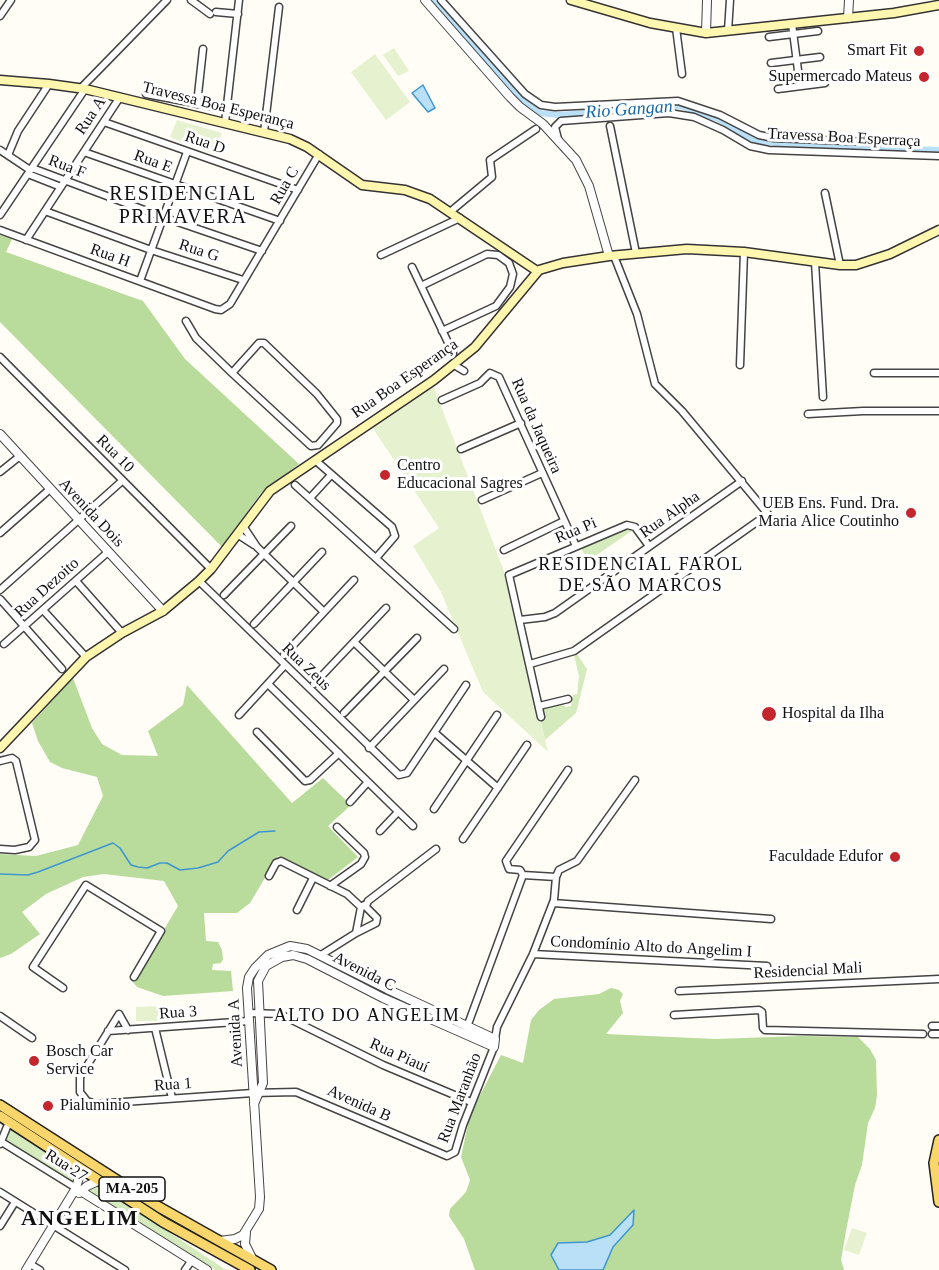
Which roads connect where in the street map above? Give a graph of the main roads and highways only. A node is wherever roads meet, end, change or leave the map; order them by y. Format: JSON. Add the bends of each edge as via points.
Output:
{"nodes":[{"id":1,"x":571,"y":0,"type":"edge"},
{"id":2,"x":939,"y":5,"type":"edge"},
{"id":3,"x":0,"y":80,"type":"edge"},
{"id":4,"x":939,"y":230,"type":"edge"},
{"id":5,"x":529,"y":269,"type":"junction"},
{"id":6,"x":0,"y":748,"type":"edge"},
{"id":7,"x":0,"y":1105,"type":"edge"},
{"id":8,"x":0,"y":1116,"type":"edge"},
{"id":9,"x":939,"y":1140,"type":"edge"},
{"id":10,"x":934,"y":1169,"type":"junction"},
{"id":11,"x":81,"y":1170,"type":"junction"},
{"id":12,"x":939,"y":1178,"type":"edge"},
{"id":13,"x":939,"y":1202,"type":"edge"},
{"id":14,"x":159,"y":1207,"type":"junction"},
{"id":15,"x":252,"y":1266,"type":"edge"},
{"id":16,"x":271,"y":1270,"type":"edge"}],
"edges":[{"from":1,"to":2,"type":"main road","via":[[627,17],[706,33],[793,29]]},
{"from":3,"to":5,"type":"main road","name":"Travessa Boa Esperança","via":[[83,89],[300,143],[362,185],[405,190],[450,212]]},
{"from":4,"to":5,"type":"main road","via":[[856,265],[687,249]]},
{"from":5,"to":6,"type":"main road","name":"Rua Boa Esperança","via":[[484,337],[454,365],[270,491],[199,581],[163,611],[86,657]]},
{"from":7,"to":14,"type":"main road","number":"MA-205"},
{"from":8,"to":11,"type":"main road","number":"MA-205"},
{"from":9,"to":10,"type":"main road"},
{"from":10,"to":12,"type":"main road"},
{"from":10,"to":13,"type":"main road"},
{"from":11,"to":14,"type":"main road","via":[[90,1168]]},
{"from":11,"to":15,"type":"main road","number":"MA-205","via":[[173,1228]]},
{"from":14,"to":15,"type":"main road","number":"MA-205","via":[[220,1241]]},
{"from":15,"to":16,"type":"main road","number":"MA-205"}]}
